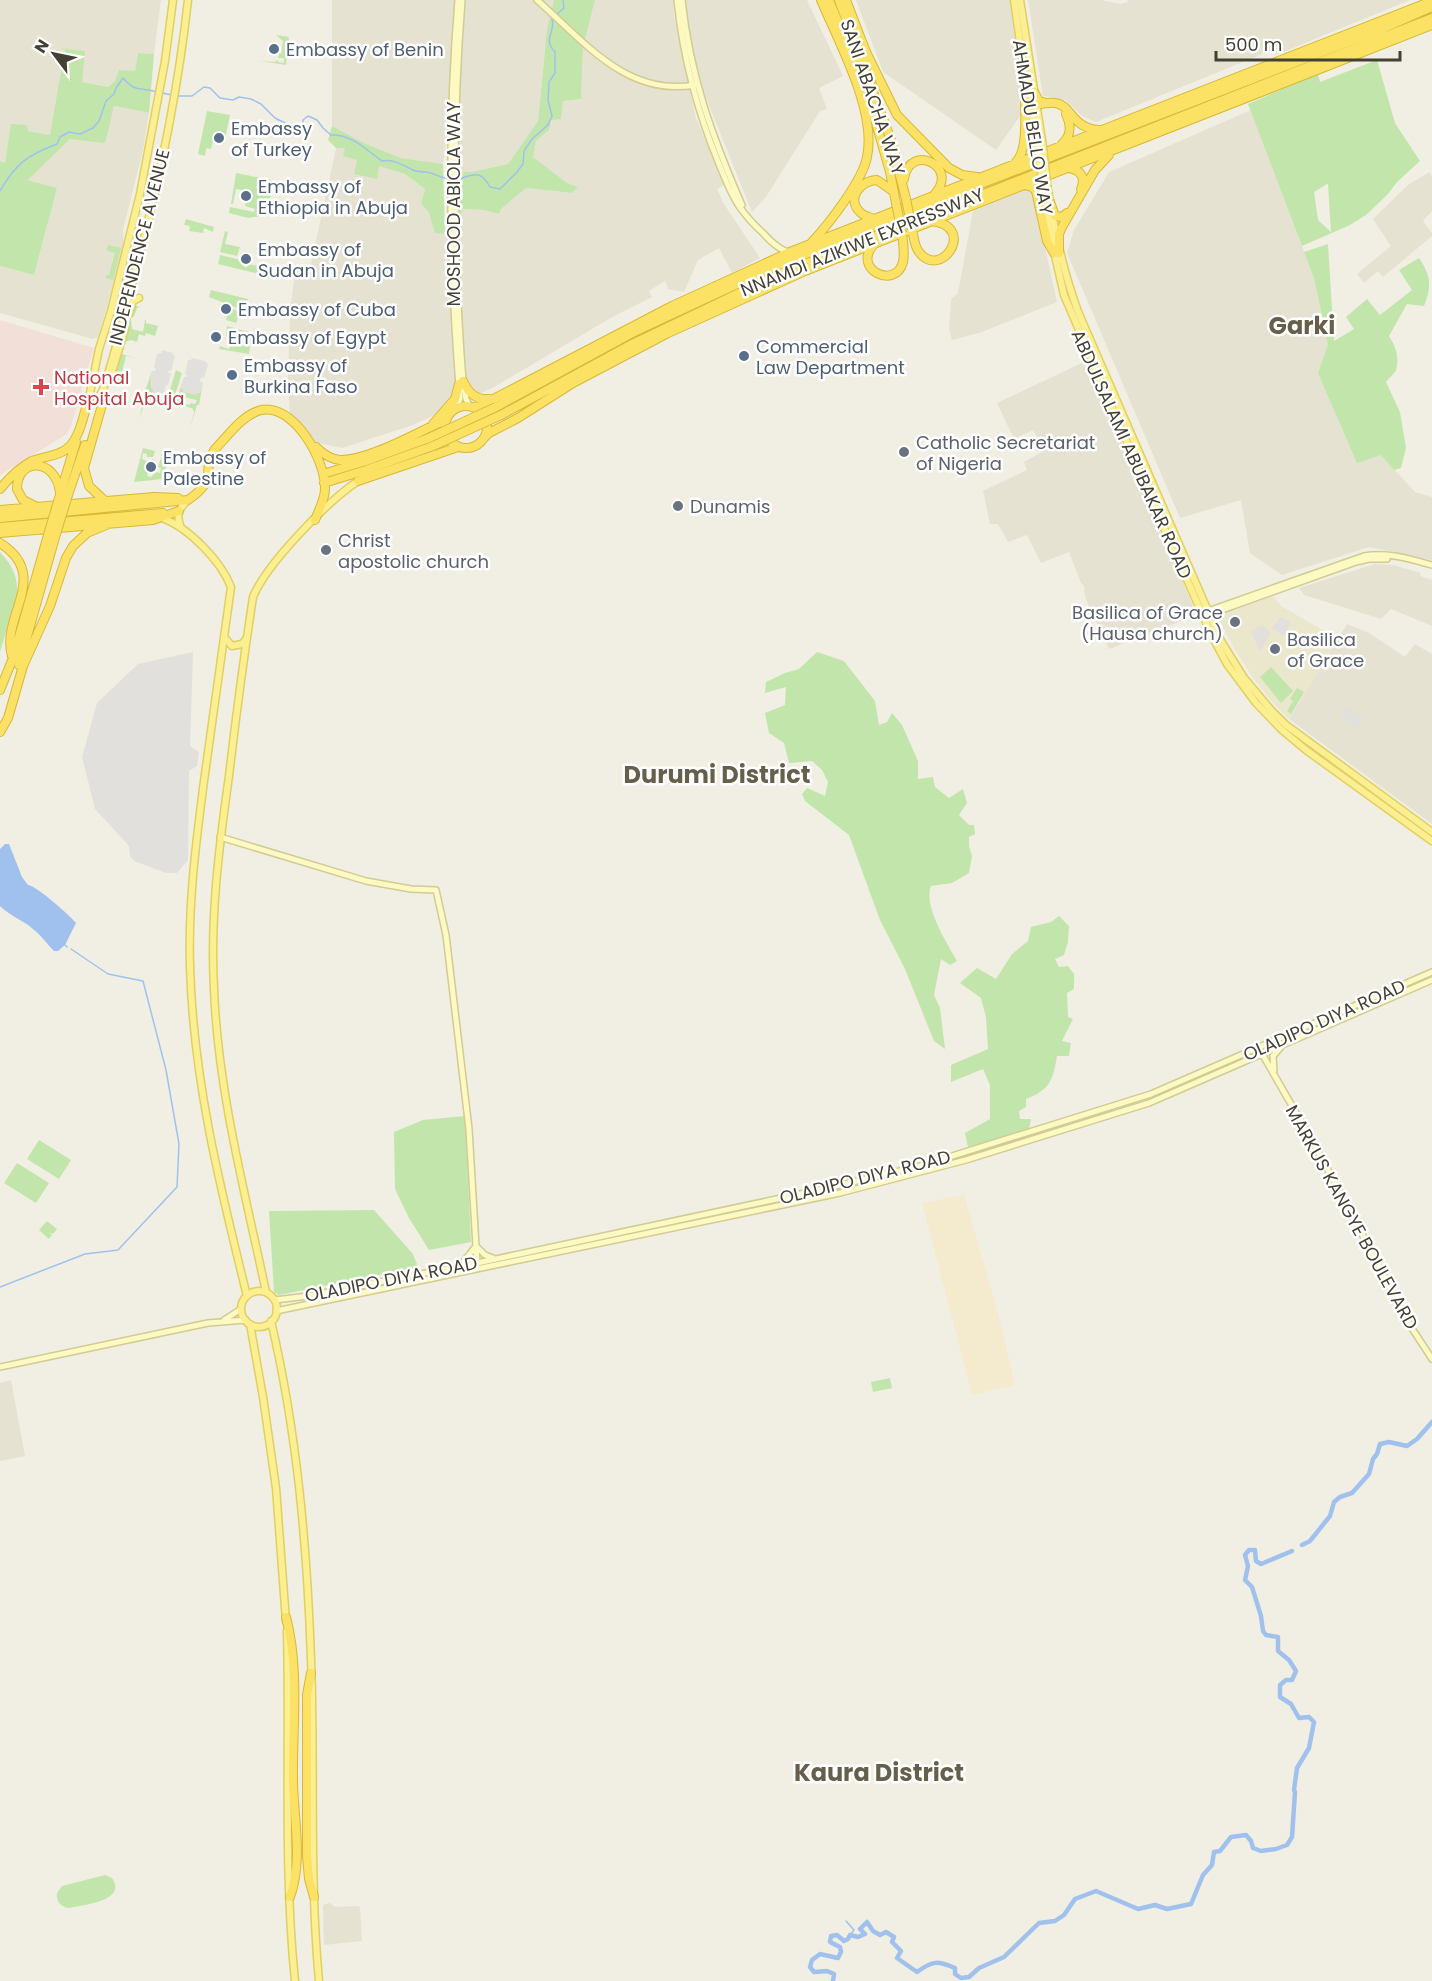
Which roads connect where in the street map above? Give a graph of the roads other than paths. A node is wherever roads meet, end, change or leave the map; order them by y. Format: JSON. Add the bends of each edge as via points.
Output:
{"nodes":[{"id":1,"x":173,"y":0,"type":"edge"},
{"id":2,"x":188,"y":0,"type":"edge"},
{"id":3,"x":460,"y":0,"type":"edge"},
{"id":4,"x":537,"y":0,"type":"edge"},
{"id":5,"x":543,"y":0,"type":"edge"},
{"id":6,"x":680,"y":0,"type":"edge"},
{"id":7,"x":821,"y":0,"type":"edge"},
{"id":8,"x":829,"y":0,"type":"edge"},
{"id":9,"x":839,"y":0,"type":"edge"},
{"id":10,"x":846,"y":0,"type":"edge"},
{"id":11,"x":1014,"y":0,"type":"edge"},
{"id":12,"x":1020,"y":0,"type":"edge"},
{"id":13,"x":1432,"y":1,"type":"edge"},
{"id":14,"x":548,"y":7,"type":"junction"},
{"id":15,"x":1432,"y":8,"type":"edge"},
{"id":16,"x":1412,"y":14,"type":"junction"},
{"id":17,"x":848,"y":22,"type":"junction"},
{"id":18,"x":1424,"y":24,"type":"edge"},
{"id":19,"x":843,"y":35,"type":"junction"},
{"id":20,"x":866,"y":52,"type":"junction"},
{"id":21,"x":849,"y":65,"type":"junction"},
{"id":22,"x":1024,"y":73,"type":"junction"},
{"id":23,"x":694,"y":83,"type":"junction"},
{"id":24,"x":1221,"y":91,"type":"junction"},
{"id":25,"x":1034,"y":92,"type":"junction"},
{"id":26,"x":1176,"y":101,"type":"junction"},
{"id":27,"x":1047,"y":104,"type":"junction"},
{"id":28,"x":1034,"y":106,"type":"junction"},
{"id":29,"x":1185,"y":114,"type":"junction"},
{"id":30,"x":1038,"y":115,"type":"junction"},
{"id":31,"x":1106,"y":129,"type":"junction"},
{"id":32,"x":1148,"y":136,"type":"junction"},
{"id":33,"x":1040,"y":146,"type":"junction"},
{"id":34,"x":1055,"y":148,"type":"junction"},
{"id":35,"x":1120,"y":148,"type":"junction"},
{"id":36,"x":1010,"y":166,"type":"junction"},
{"id":37,"x":1065,"y":169,"type":"junction"},
{"id":38,"x":978,"y":178,"type":"junction"},
{"id":39,"x":903,"y":183,"type":"junction"},
{"id":40,"x":1045,"y":185,"type":"junction"},
{"id":41,"x":1018,"y":187,"type":"junction"},
{"id":42,"x":894,"y":192,"type":"junction"},
{"id":43,"x":933,"y":199,"type":"junction"},
{"id":44,"x":1050,"y":202,"type":"junction"},
{"id":45,"x":1068,"y":216,"type":"junction"},
{"id":46,"x":874,"y":219,"type":"junction"},
{"id":47,"x":926,"y":219,"type":"junction"},
{"id":48,"x":1053,"y":224,"type":"junction"},
{"id":49,"x":876,"y":242,"type":"junction"},
{"id":50,"x":774,"y":244,"type":"junction"},
{"id":51,"x":809,"y":245,"type":"junction"},
{"id":52,"x":790,"y":252,"type":"junction"},
{"id":53,"x":1056,"y":253,"type":"junction"},
{"id":54,"x":775,"y":259,"type":"junction"},
{"id":55,"x":139,"y":298,"type":"dead end"},
{"id":56,"x":672,"y":306,"type":"junction"},
{"id":57,"x":127,"y":320,"type":"junction"},
{"id":58,"x":694,"y":321,"type":"junction"},
{"id":59,"x":670,"y":325,"type":"junction"},
{"id":60,"x":636,"y":331,"type":"junction"},
{"id":61,"x":120,"y":332,"type":"junction"},
{"id":62,"x":604,"y":348,"type":"junction"},
{"id":63,"x":567,"y":361,"type":"junction"},
{"id":64,"x":598,"y":361,"type":"junction"},
{"id":65,"x":461,"y":382,"type":"junction"},
{"id":66,"x":573,"y":383,"type":"junction"},
{"id":67,"x":102,"y":393,"type":"junction"},
{"id":68,"x":89,"y":398,"type":"junction"},
{"id":69,"x":492,"y":398,"type":"junction"},
{"id":70,"x":471,"y":407,"type":"junction"},
{"id":71,"x":457,"y":408,"type":"junction"},
{"id":72,"x":448,"y":416,"type":"junction"},
{"id":73,"x":428,"y":428,"type":"junction"},
{"id":74,"x":484,"y":438,"type":"junction"},
{"id":75,"x":431,"y":442,"type":"junction"},
{"id":76,"x":312,"y":444,"type":"junction"},
{"id":77,"x":458,"y":447,"type":"junction"},
{"id":78,"x":361,"y":456,"type":"junction"},
{"id":79,"x":334,"y":471,"type":"junction"},
{"id":80,"x":324,"y":478,"type":"junction"},
{"id":81,"x":358,"y":481,"type":"joint"},
{"id":82,"x":0,"y":489,"type":"edge"},
{"id":83,"x":63,"y":494,"type":"junction"},
{"id":84,"x":188,"y":500,"type":"junction"},
{"id":85,"x":105,"y":501,"type":"junction"},
{"id":86,"x":46,"y":507,"type":"junction"},
{"id":87,"x":0,"y":510,"type":"edge"},
{"id":88,"x":179,"y":511,"type":"junction"},
{"id":89,"x":0,"y":518,"type":"edge"},
{"id":90,"x":162,"y":518,"type":"joint"},
{"id":91,"x":153,"y":520,"type":"junction"},
{"id":92,"x":315,"y":520,"type":"junction"},
{"id":93,"x":111,"y":523,"type":"junction"},
{"id":94,"x":0,"y":526,"type":"edge"},
{"id":95,"x":182,"y":528,"type":"junction"},
{"id":96,"x":0,"y":533,"type":"edge"},
{"id":97,"x":52,"y":535,"type":"junction"},
{"id":98,"x":0,"y":543,"type":"edge"},
{"id":99,"x":1432,"y":567,"type":"edge"},
{"id":100,"x":1206,"y":614,"type":"junction"},
{"id":101,"x":224,"y":636,"type":"junction"},
{"id":102,"x":247,"y":637,"type":"junction"},
{"id":103,"x":13,"y":658,"type":"junction"},
{"id":104,"x":0,"y":690,"type":"edge"},
{"id":105,"x":0,"y":732,"type":"edge"},
{"id":106,"x":1432,"y":832,"type":"edge"},
{"id":107,"x":220,"y":837,"type":"junction"},
{"id":108,"x":1432,"y":841,"type":"edge"},
{"id":109,"x":1432,"y":972,"type":"edge"},
{"id":110,"x":1432,"y":980,"type":"edge"},
{"id":111,"x":1289,"y":1042,"type":"junction"},
{"id":112,"x":1263,"y":1050,"type":"junction"},
{"id":113,"x":1240,"y":1063,"type":"junction"},
{"id":114,"x":1273,"y":1072,"type":"junction"},
{"id":115,"x":476,"y":1246,"type":"junction"},
{"id":116,"x":495,"y":1258,"type":"junction"},
{"id":117,"x":477,"y":1263,"type":"junction"},
{"id":118,"x":461,"y":1265,"type":"junction"},
{"id":119,"x":266,"y":1292,"type":"junction"},
{"id":120,"x":247,"y":1296,"type":"junction"},
{"id":121,"x":275,"y":1300,"type":"junction"},
{"id":122,"x":241,"y":1309,"type":"junction"},
{"id":123,"x":276,"y":1311,"type":"junction"},
{"id":124,"x":222,"y":1321,"type":"junction"},
{"id":125,"x":271,"y":1321,"type":"junction"},
{"id":126,"x":248,"y":1322,"type":"junction"},
{"id":127,"x":1432,"y":1359,"type":"edge"},
{"id":128,"x":0,"y":1367,"type":"edge"},
{"id":129,"x":286,"y":1617,"type":"junction"},
{"id":130,"x":311,"y":1673,"type":"junction"},
{"id":131,"x":308,"y":1709,"type":"junction"},
{"id":132,"x":294,"y":1710,"type":"junction"},
{"id":133,"x":308,"y":1801,"type":"junction"},
{"id":134,"x":294,"y":1802,"type":"junction"},
{"id":135,"x":290,"y":1897,"type":"junction"},
{"id":136,"x":314,"y":1897,"type":"junction"},
{"id":137,"x":295,"y":1981,"type":"edge"},
{"id":138,"x":319,"y":1981,"type":"edge"}],
"edges":[{"from":1,"to":68,"type":"main road","name":"INDEPENDENCE AVENUE","via":[[140,194]]},
{"from":2,"to":61,"type":"main road","name":"INDEPENDENCE AVENUE","via":[[177,80],[150,216]]},
{"from":3,"to":65,"type":"main road","name":"MOSHOOD ABIOLA WAY","via":[[453,75],[452,185]]},
{"from":4,"to":14,"type":"main road"},
{"from":5,"to":14,"type":"main road"},
{"from":6,"to":23,"type":"main road"},
{"from":7,"to":21,"type":"highway"},
{"from":8,"to":19,"type":"highway","name":"SANI ABACHA WAY"},
{"from":9,"to":17,"type":"highway","name":"SANI ABACHA WAY"},
{"from":10,"to":20,"type":"highway"},
{"from":11,"to":22,"type":"main road","name":"AHMADU BELLO WAY"},
{"from":12,"to":25,"type":"main road","name":"AHMADU BELLO WAY"},
{"from":13,"to":16,"type":"highway","name":"NNAMDI AZIKIWE EXPRESSWAY"},
{"from":14,"to":23,"type":"main road","via":[[636,77],[662,84]]},
{"from":15,"to":16,"type":"highway"},
{"from":16,"to":18,"type":"highway"},
{"from":16,"to":24,"type":"highway","name":"NNAMDI AZIKIWE EXPRESSWAY"},
{"from":16,"to":26,"type":"highway","name":"NNAMDI AZIKIWE EXPRESSWAY"},
{"from":17,"to":20,"type":"highway"},
{"from":17,"to":39,"type":"highway","name":"SANI ABACHA WAY"},
{"from":18,"to":29,"type":"highway","name":"NNAMDI AZIKIWE EXPRESSWAY"},
{"from":18,"to":32,"type":"highway","name":"NNAMDI AZIKIWE EXPRESSWAY"},
{"from":19,"to":21,"type":"highway"},
{"from":19,"to":42,"type":"highway","name":"SANI ABACHA WAY","via":[[868,95]]},
{"from":20,"to":38,"type":"highway","via":[[894,111],[949,168]]},
{"from":21,"to":51,"type":"highway","via":[[866,111],[870,142],[867,158],[834,215]]},
{"from":22,"to":28,"type":"main road","name":"AHMADU BELLO WAY"},
{"from":22,"to":36,"type":"highway","via":[[1026,117],[1022,153]]},
{"from":23,"to":50,"type":"main road","via":[[744,212]]},
{"from":24,"to":26,"type":"highway"},
{"from":24,"to":43,"type":"highway","name":"NNAMDI AZIKIWE EXPRESSWAY"},
{"from":25,"to":27,"type":"highway"},
{"from":25,"to":28,"type":"main road","name":"AHMADU BELLO WAY"},
{"from":26,"to":31,"type":"highway","name":"NNAMDI AZIKIWE EXPRESSWAY"},
{"from":27,"to":28,"type":"highway"},
{"from":27,"to":31,"type":"highway","via":[[1061,105],[1083,126]]},
{"from":28,"to":30,"type":"main road","name":"AHMADU BELLO WAY"},
{"from":28,"to":33,"type":"main road","name":"AHMADU BELLO WAY"},
{"from":29,"to":32,"type":"highway"},
{"from":29,"to":47,"type":"highway","name":"NNAMDI AZIKIWE EXPRESSWAY"},
{"from":30,"to":33,"type":"main road","name":"AHMADU BELLO WAY"},
{"from":30,"to":34,"type":"highway","via":[[1042,108],[1053,106],[1068,117],[1068,137]]},
{"from":31,"to":34,"type":"highway","name":"NNAMDI AZIKIWE EXPRESSWAY"},
{"from":32,"to":35,"type":"highway","name":"NNAMDI AZIKIWE EXPRESSWAY"},
{"from":33,"to":40,"type":"main road","name":"AHMADU BELLO WAY","bridge":true},
{"from":34,"to":36,"type":"highway","name":"NNAMDI AZIKIWE EXPRESSWAY"},
{"from":35,"to":37,"type":"highway","name":"NNAMDI AZIKIWE EXPRESSWAY"},
{"from":35,"to":45,"type":"highway","via":[[1098,166]]},
{"from":36,"to":38,"type":"highway","name":"NNAMDI AZIKIWE EXPRESSWAY"},
{"from":37,"to":41,"type":"highway","name":"NNAMDI AZIKIWE EXPRESSWAY"},
{"from":37,"to":44,"type":"highway","via":[[1078,171],[1083,184],[1062,217],[1055,216]]},
{"from":38,"to":43,"type":"highway","name":"NNAMDI AZIKIWE EXPRESSWAY"},
{"from":39,"to":43,"type":"highway","via":[[904,174],[916,161],[936,165],[941,174],[940,187]]},
{"from":39,"to":47,"type":"highway","name":"SANI ABACHA WAY","bridge":true,"via":[[920,254],[931,259],[945,257],[953,245],[953,235],[943,224]]},
{"from":40,"to":44,"type":"main road","name":"AHMADU BELLO WAY"},
{"from":40,"to":53,"type":"main road","name":"AHMADU BELLO WAY"},
{"from":41,"to":47,"type":"highway","name":"NNAMDI AZIKIWE EXPRESSWAY"},
{"from":41,"to":53,"type":"highway","via":[[1029,185],[1036,191],[1048,244]]},
{"from":42,"to":46,"type":"highway","via":[[877,180],[858,188],[854,200],[858,209]]},
{"from":42,"to":49,"type":"highway","name":"SANI ABACHA WAY","bridge":true,"via":[[904,247],[902,264],[896,273],[878,274],[870,268],[868,254]]},
{"from":43,"to":46,"type":"highway","name":"NNAMDI AZIKIWE EXPRESSWAY"},
{"from":43,"to":60,"type":"highway","name":"NNAMDI AZIKIWE EXPRESSWAY"},
{"from":44,"to":48,"type":"main road","name":"AHMADU BELLO WAY"},
{"from":45,"to":48,"type":"highway"},
{"from":45,"to":53,"type":"highway","via":[[1059,234]]},
{"from":46,"to":51,"type":"highway","name":"NNAMDI AZIKIWE EXPRESSWAY"},
{"from":47,"to":49,"type":"highway","name":"NNAMDI AZIKIWE EXPRESSWAY"},
{"from":47,"to":59,"type":"highway","name":"NNAMDI AZIKIWE EXPRESSWAY","via":[[777,275]]},
{"from":48,"to":53,"type":"main road","name":"AHMADU BELLO WAY"},
{"from":49,"to":58,"type":"highway","name":"NNAMDI AZIKIWE EXPRESSWAY"},
{"from":50,"to":52,"type":"main road"},
{"from":50,"to":54,"type":"main road"},
{"from":51,"to":52,"type":"highway","name":"NNAMDI AZIKIWE EXPRESSWAY"},
{"from":52,"to":54,"type":"highway","name":"NNAMDI AZIKIWE EXPRESSWAY"},
{"from":53,"to":100,"type":"main road","name":"ABDULSALAMI ABUBAKAR ROAD","via":[[1061,287],[1077,327]]},
{"from":54,"to":56,"type":"highway","name":"NNAMDI AZIKIWE EXPRESSWAY"},
{"from":55,"to":57,"type":"main road"},
{"from":56,"to":60,"type":"highway"},
{"from":56,"to":63,"type":"highway","name":"NNAMDI AZIKIWE EXPRESSWAY"},
{"from":57,"to":61,"type":"main road"},
{"from":57,"to":67,"type":"main road","via":[[111,376]]},
{"from":58,"to":59,"type":"highway"},
{"from":58,"to":66,"type":"highway","name":"NNAMDI AZIKIWE EXPRESSWAY"},
{"from":59,"to":64,"type":"highway","name":"NNAMDI AZIKIWE EXPRESSWAY"},
{"from":60,"to":62,"type":"highway","name":"NNAMDI AZIKIWE EXPRESSWAY"},
{"from":61,"to":67,"type":"main road","name":"INDEPENDENCE AVENUE"},
{"from":62,"to":63,"type":"highway"},
{"from":62,"to":75,"type":"highway","name":"NNAMDI AZIKIWE EXPRESSWAY","bridge":true},
{"from":63,"to":69,"type":"highway","name":"NNAMDI AZIKIWE EXPRESSWAY"},
{"from":64,"to":66,"type":"highway"},
{"from":64,"to":75,"type":"highway","name":"NNAMDI AZIKIWE EXPRESSWAY","bridge":true,"via":[[501,415]]},
{"from":65,"to":69,"type":"highway","via":[[473,396]]},
{"from":65,"to":70,"type":"main road","name":"MOSHOOD ABIOLA WAY"},
{"from":65,"to":71,"type":"main road","name":"MOSHOOD ABIOLA WAY"},
{"from":65,"to":73,"type":"highway","via":[[455,399]]},
{"from":66,"to":74,"type":"highway","name":"NNAMDI AZIKIWE EXPRESSWAY"},
{"from":67,"to":83,"type":"highway","name":"INDEPENDENCE AVENUE"},
{"from":67,"to":85,"type":"highway","via":[[84,468],[89,486]]},
{"from":68,"to":82,"type":"highway","via":[[71,445],[26,464]]},
{"from":68,"to":83,"type":"highway","name":"INDEPENDENCE AVENUE"},
{"from":69,"to":70,"type":"highway","name":"NNAMDI AZIKIWE EXPRESSWAY"},
{"from":70,"to":71,"type":"highway"},
{"from":70,"to":74,"type":"highway","via":[[486,422]]},
{"from":71,"to":72,"type":"highway"},
{"from":72,"to":73,"type":"highway"},
{"from":72,"to":77,"type":"highway","via":[[446,434]]},
{"from":73,"to":78,"type":"highway"},
{"from":74,"to":77,"type":"highway","via":[[475,446]]},
{"from":75,"to":79,"type":"highway","name":"NNAMDI AZIKIWE EXPRESSWAY"},
{"from":75,"to":80,"type":"highway","name":"NNAMDI AZIKIWE EXPRESSWAY","via":[[366,470]]},
{"from":76,"to":78,"type":"highway","via":[[332,459]]},
{"from":76,"to":80,"type":"highway"},
{"from":76,"to":84,"type":"highway","via":[[284,416],[271,410],[256,412],[215,449],[205,485]]},
{"from":77,"to":81,"type":"highway"},
{"from":78,"to":79,"type":"highway"},
{"from":79,"to":80,"type":"highway","name":"NNAMDI AZIKIWE EXPRESSWAY"},
{"from":80,"to":92,"type":"highway","via":[[325,489]]},
{"from":81,"to":92,"type":"main road"},
{"from":83,"to":86,"type":"highway","via":[[58,479],[47,468],[36,466],[22,472],[17,486],[20,497],[29,504]]},
{"from":83,"to":97,"type":"highway","name":"INDEPENDENCE AVENUE","bridge":true},
{"from":84,"to":85,"type":"highway","via":[[164,496]]},
{"from":84,"to":88,"type":"main road"},
{"from":84,"to":89,"type":"highway"},
{"from":85,"to":86,"type":"highway"},
{"from":86,"to":87,"type":"highway"},
{"from":88,"to":91,"type":"highway"},
{"from":88,"to":94,"type":"highway"},
{"from":88,"to":95,"type":"main road","via":[[177,517]]},
{"from":90,"to":91,"type":"highway"},
{"from":90,"to":95,"type":"main road"},
{"from":91,"to":93,"type":"highway"},
{"from":92,"to":102,"type":"main road","via":[[264,575],[253,597]]},
{"from":93,"to":96,"type":"highway"},
{"from":93,"to":105,"type":"highway","via":[[81,537],[66,558]]},
{"from":95,"to":101,"type":"main road","via":[[218,564],[231,587]]},
{"from":97,"to":103,"type":"highway","name":"INDEPENDENCE AVENUE"},
{"from":97,"to":105,"type":"highway","name":"INDEPENDENCE AVENUE"},
{"from":98,"to":103,"type":"highway","via":[[17,560],[24,576],[10,638]]},
{"from":99,"to":100,"type":"main road","via":[[1401,560],[1369,559]]},
{"from":100,"to":106,"type":"main road","name":"ABDULSALAMI ABUBAKAR ROAD","via":[[1233,663],[1276,715]]},
{"from":100,"to":108,"type":"main road","name":"ABDULSALAMI ABUBAKAR ROAD","via":[[1227,664],[1268,717],[1306,750]]},
{"from":101,"to":102,"type":"main road","via":[[235,646]]},
{"from":101,"to":120,"type":"main road","via":[[194,863],[190,965],[204,1110]]},
{"from":102,"to":107,"type":"main road"},
{"from":103,"to":104,"type":"highway","name":"INDEPENDENCE AVENUE"},
{"from":107,"to":115,"type":"main road","via":[[366,881],[436,890],[446,935],[469,1130]]},
{"from":107,"to":119,"type":"main road","via":[[213,933],[216,1028],[235,1147]]},
{"from":109,"to":112,"type":"main road","name":"OLADIPO DIYA ROAD"},
{"from":110,"to":111,"type":"main road","name":"OLADIPO DIYA ROAD"},
{"from":111,"to":112,"type":"main road","name":"OLADIPO DIYA ROAD"},
{"from":111,"to":114,"type":"main road","via":[[1274,1054]]},
{"from":112,"to":113,"type":"main road","name":"OLADIPO DIYA ROAD"},
{"from":112,"to":114,"type":"main road","name":"MARKUS KANGYE BOULEVARD"},
{"from":112,"to":116,"type":"main road","name":"OLADIPO DIYA ROAD","via":[[1129,1102],[917,1167]]},
{"from":113,"to":114,"type":"main road","via":[[1257,1060]]},
{"from":113,"to":123,"type":"main road","name":"OLADIPO DIYA ROAD","via":[[1149,1103],[893,1180]]},
{"from":114,"to":127,"type":"main road","name":"MARKUS KANGYE BOULEVARD"},
{"from":115,"to":116,"type":"main road"},
{"from":115,"to":117,"type":"main road"},
{"from":115,"to":118,"type":"main road"},
{"from":116,"to":117,"type":"main road","name":"OLADIPO DIYA ROAD"},
{"from":117,"to":118,"type":"main road","name":"OLADIPO DIYA ROAD"},
{"from":118,"to":121,"type":"main road","name":"OLADIPO DIYA ROAD"},
{"from":119,"to":120,"type":"main road","via":[[255,1291]]},
{"from":119,"to":121,"type":"main road"},
{"from":120,"to":122,"type":"main road"},
{"from":121,"to":123,"type":"main road"},
{"from":122,"to":124,"type":"main road"},
{"from":122,"to":126,"type":"main road"},
{"from":123,"to":125,"type":"main road"},
{"from":124,"to":126,"type":"main road"},
{"from":124,"to":128,"type":"main road"},
{"from":125,"to":126,"type":"main road","via":[[261,1326]]},
{"from":125,"to":130,"type":"main road","via":[[301,1497]]},
{"from":126,"to":129,"type":"main road","via":[[276,1488]]},
{"from":129,"to":132,"type":"highway","via":[[293,1651]]},
{"from":129,"to":135,"type":"main road"},
{"from":130,"to":131,"type":"highway"},
{"from":130,"to":136,"type":"main road"},
{"from":131,"to":132,"type":"highway","via":[[302,1713]]},
{"from":131,"to":133,"type":"highway"},
{"from":132,"to":134,"type":"highway"},
{"from":133,"to":134,"type":"highway","via":[[300,1798]]},
{"from":133,"to":136,"type":"highway","via":[[307,1856]]},
{"from":134,"to":135,"type":"highway","via":[[297,1867]]},
{"from":135,"to":137,"type":"main road"},
{"from":136,"to":138,"type":"main road"}]}
